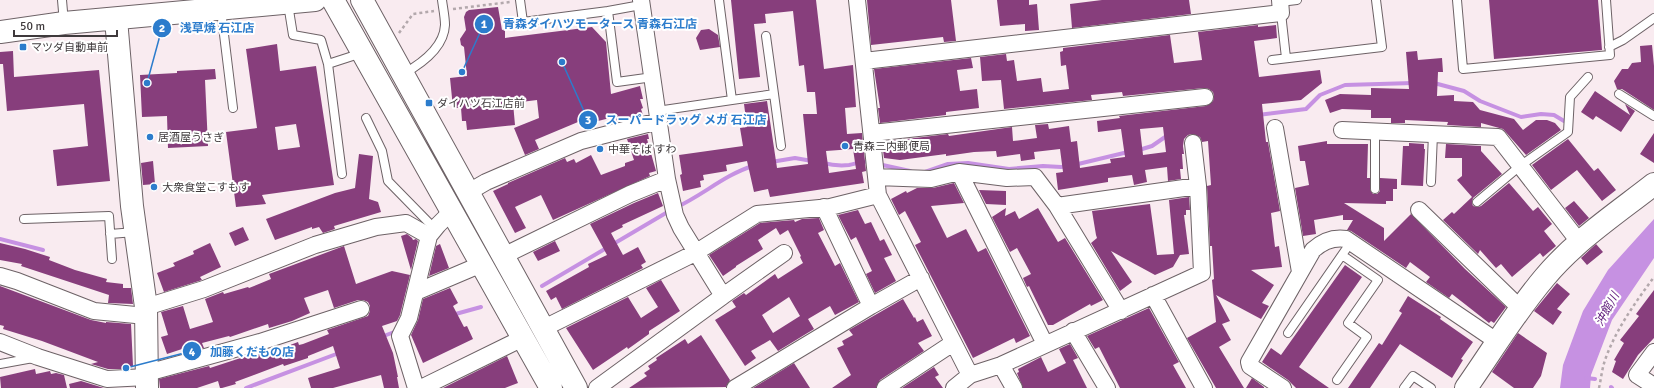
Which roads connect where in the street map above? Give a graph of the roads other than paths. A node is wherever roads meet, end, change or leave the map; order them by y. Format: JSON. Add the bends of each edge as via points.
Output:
{"nodes":[{"id":1,"x":62,"y":0,"type":"edge"},
{"id":2,"x":316,"y":0,"type":"edge"},
{"id":3,"x":333,"y":0,"type":"edge"},
{"id":4,"x":362,"y":0,"type":"edge"},
{"id":5,"x":442,"y":0,"type":"edge"},
{"id":6,"x":520,"y":0,"type":"edge"},
{"id":7,"x":720,"y":0,"type":"edge"},
{"id":8,"x":857,"y":0,"type":"edge"},
{"id":9,"x":1297,"y":0,"type":"edge"},
{"id":10,"x":1376,"y":0,"type":"edge"},
{"id":11,"x":1457,"y":0,"type":"edge"},
{"id":12,"x":1606,"y":0,"type":"edge"},
{"id":13,"x":287,"y":3,"type":"junction"},
{"id":14,"x":641,"y":3,"type":"edge"},
{"id":15,"x":1280,"y":5,"type":"edge"},
{"id":16,"x":221,"y":10,"type":"junction"},
{"id":17,"x":608,"y":11,"type":"junction"},
{"id":18,"x":1654,"y":18,"type":"edge"},
{"id":19,"x":116,"y":19,"type":"junction"},
{"id":20,"x":64,"y":23,"type":"junction"},
{"id":21,"x":0,"y":32,"type":"edge"},
{"id":22,"x":766,"y":36,"type":"dead end"},
{"id":23,"x":1609,"y":47,"type":"junction"},
{"id":24,"x":363,"y":52,"type":"junction"},
{"id":25,"x":1286,"y":58,"type":"junction"},
{"id":26,"x":1272,"y":60,"type":"dead end"},
{"id":27,"x":864,"y":61,"type":"junction"},
{"id":28,"x":328,"y":64,"type":"junction"},
{"id":29,"x":402,"y":74,"type":"junction"},
{"id":30,"x":653,"y":77,"type":"junction"},
{"id":31,"x":1588,"y":77,"type":"dead end"},
{"id":32,"x":774,"y":94,"type":"junction"},
{"id":33,"x":1619,"y":94,"type":"dead end"},
{"id":34,"x":1205,"y":98,"type":"dead end"},
{"id":35,"x":732,"y":100,"type":"junction"},
{"id":36,"x":233,"y":108,"type":"dead end"},
{"id":37,"x":658,"y":116,"type":"junction"},
{"id":38,"x":1654,"y":116,"type":"edge"},
{"id":39,"x":366,"y":118,"type":"dead end"},
{"id":40,"x":1276,"y":128,"type":"dead end"},
{"id":41,"x":1342,"y":130,"type":"dead end"},
{"id":42,"x":1375,"y":132,"type":"junction"},
{"id":43,"x":872,"y":133,"type":"junction"},
{"id":44,"x":1433,"y":134,"type":"junction"},
{"id":45,"x":1193,"y":143,"type":"dead end"},
{"id":46,"x":781,"y":146,"type":"dead end"},
{"id":47,"x":1520,"y":166,"type":"junction"},
{"id":48,"x":876,"y":167,"type":"junction"},
{"id":49,"x":959,"y":172,"type":"junction"},
{"id":50,"x":342,"y":174,"type":"dead end"},
{"id":51,"x":667,"y":179,"type":"junction"},
{"id":52,"x":1431,"y":182,"type":"dead end"},
{"id":53,"x":1654,"y":184,"type":"edge"},
{"id":54,"x":1198,"y":186,"type":"junction"},
{"id":55,"x":1375,"y":189,"type":"dead end"},
{"id":56,"x":467,"y":194,"type":"junction"},
{"id":57,"x":878,"y":195,"type":"junction"},
{"id":58,"x":1477,"y":202,"type":"dead end"},
{"id":59,"x":1057,"y":206,"type":"junction"},
{"id":60,"x":824,"y":207,"type":"junction"},
{"id":61,"x":1419,"y":210,"type":"dead end"},
{"id":62,"x":452,"y":211,"type":"junction"},
{"id":63,"x":24,"y":219,"type":"dead end"},
{"id":64,"x":136,"y":232,"type":"junction"},
{"id":65,"x":432,"y":233,"type":"junction"},
{"id":66,"x":110,"y":234,"type":"junction"},
{"id":67,"x":1580,"y":243,"type":"junction"},
{"id":68,"x":1347,"y":249,"type":"junction"},
{"id":69,"x":695,"y":253,"type":"junction"},
{"id":70,"x":784,"y":253,"type":"dead end"},
{"id":71,"x":503,"y":256,"type":"junction"},
{"id":72,"x":112,"y":259,"type":"dead end"},
{"id":73,"x":482,"y":264,"type":"junction"},
{"id":74,"x":1300,"y":272,"type":"junction"},
{"id":75,"x":0,"y":276,"type":"edge"},
{"id":76,"x":921,"y":278,"type":"junction"},
{"id":77,"x":416,"y":292,"type":"junction"},
{"id":78,"x":1153,"y":295,"type":"junction"},
{"id":79,"x":723,"y":296,"type":"junction"},
{"id":80,"x":871,"y":306,"type":"junction"},
{"id":81,"x":362,"y":309,"type":"dead end"},
{"id":82,"x":1522,"y":309,"type":"junction"},
{"id":83,"x":1122,"y":311,"type":"junction"},
{"id":84,"x":146,"y":312,"type":"junction"},
{"id":85,"x":1073,"y":331,"type":"junction"},
{"id":86,"x":533,"y":333,"type":"junction"},
{"id":87,"x":1288,"y":333,"type":"dead end"},
{"id":88,"x":0,"y":342,"type":"edge"},
{"id":89,"x":1498,"y":342,"type":"junction"},
{"id":90,"x":953,"y":343,"type":"junction"},
{"id":91,"x":1045,"y":344,"type":"junction"},
{"id":92,"x":1654,"y":352,"type":"edge"},
{"id":93,"x":38,"y":357,"type":"junction"},
{"id":94,"x":0,"y":364,"type":"edge"},
{"id":95,"x":1001,"y":365,"type":"junction"},
{"id":96,"x":970,"y":375,"type":"junction"},
{"id":97,"x":147,"y":379,"type":"edge"},
{"id":98,"x":1338,"y":380,"type":"dead end"},
{"id":99,"x":1654,"y":386,"type":"edge"},
{"id":100,"x":416,"y":388,"type":"edge"},
{"id":101,"x":421,"y":388,"type":"edge"},
{"id":102,"x":551,"y":388,"type":"edge"},
{"id":103,"x":576,"y":388,"type":"edge"},
{"id":104,"x":597,"y":388,"type":"edge"},
{"id":105,"x":735,"y":388,"type":"edge"},
{"id":106,"x":885,"y":388,"type":"edge"},
{"id":107,"x":954,"y":388,"type":"edge"},
{"id":108,"x":1014,"y":388,"type":"edge"},
{"id":109,"x":1107,"y":388,"type":"edge"},
{"id":110,"x":1204,"y":388,"type":"edge"},
{"id":111,"x":1283,"y":388,"type":"edge"},
{"id":112,"x":1404,"y":388,"type":"edge"},
{"id":113,"x":1431,"y":388,"type":"edge"},
{"id":114,"x":1466,"y":388,"type":"edge"}],
"edges":[{"from":1,"to":20,"type":"lane"},
{"from":2,"to":13,"type":"street"},
{"from":3,"to":24,"type":"street"},
{"from":4,"to":29,"type":"street"},
{"from":5,"to":29,"type":"lane","via":[[445,26],[439,44],[415,67]]},
{"from":6,"to":17,"type":"lane","via":[[523,22]]},
{"from":7,"to":35,"type":"lane"},
{"from":8,"to":27,"type":"street"},
{"from":9,"to":15,"type":"lane"},
{"from":10,"to":25,"type":"lane","via":[[1382,47]]},
{"from":11,"to":23,"type":"lane","via":[[1463,69],[1610,54]]},
{"from":12,"to":23,"type":"lane"},
{"from":13,"to":16,"type":"street"},
{"from":13,"to":28,"type":"lane","via":[[293,35],[321,40]]},
{"from":14,"to":17,"type":"lane"},
{"from":14,"to":30,"type":"street"},
{"from":15,"to":25,"type":"lane"},
{"from":15,"to":27,"type":"street"},
{"from":16,"to":19,"type":"street"},
{"from":16,"to":36,"type":"lane"},
{"from":17,"to":30,"type":"lane","via":[[617,82]]},
{"from":18,"to":23,"type":"lane"},
{"from":19,"to":20,"type":"street"},
{"from":19,"to":64,"type":"street"},
{"from":20,"to":21,"type":"street"},
{"from":22,"to":32,"type":"lane"},
{"from":24,"to":28,"type":"lane"},
{"from":24,"to":62,"type":"street"},
{"from":25,"to":26,"type":"lane"},
{"from":27,"to":43,"type":"street"},
{"from":28,"to":50,"type":"lane"},
{"from":29,"to":56,"type":"street"},
{"from":30,"to":37,"type":"street"},
{"from":31,"to":47,"type":"lane","via":[[1570,97],[1568,132]]},
{"from":32,"to":35,"type":"lane"},
{"from":32,"to":46,"type":"lane"},
{"from":33,"to":38,"type":"lane"},
{"from":34,"to":43,"type":"street"},
{"from":35,"to":37,"type":"lane"},
{"from":37,"to":51,"type":"street"},
{"from":37,"to":56,"type":"street","via":[[581,141],[486,182]]},
{"from":39,"to":65,"type":"lane","via":[[382,151],[388,181]]},
{"from":40,"to":74,"type":"street"},
{"from":41,"to":42,"type":"street"},
{"from":42,"to":44,"type":"street"},
{"from":42,"to":55,"type":"lane"},
{"from":43,"to":48,"type":"street"},
{"from":44,"to":47,"type":"street","via":[[1498,138]]},
{"from":44,"to":52,"type":"lane"},
{"from":45,"to":54,"type":"street"},
{"from":47,"to":58,"type":"lane"},
{"from":47,"to":67,"type":"street"},
{"from":48,"to":49,"type":"street","via":[[930,179]]},
{"from":48,"to":57,"type":"street"},
{"from":49,"to":59,"type":"street","via":[[1007,178],[1035,177]]},
{"from":49,"to":91,"type":"street"},
{"from":51,"to":69,"type":"street","via":[[673,210]]},
{"from":51,"to":71,"type":"street","via":[[630,194]]},
{"from":53,"to":67,"type":"street"},
{"from":54,"to":59,"type":"street"},
{"from":54,"to":78,"type":"street","via":[[1202,273]]},
{"from":56,"to":71,"type":"street"},
{"from":57,"to":60,"type":"street"},
{"from":57,"to":76,"type":"street"},
{"from":59,"to":83,"type":"street"},
{"from":60,"to":69,"type":"street","via":[[757,214]]},
{"from":60,"to":80,"type":"street"},
{"from":61,"to":82,"type":"street"},
{"from":62,"to":65,"type":"street"},
{"from":62,"to":73,"type":"street"},
{"from":63,"to":66,"type":"lane","via":[[109,216]]},
{"from":64,"to":66,"type":"lane"},
{"from":64,"to":84,"type":"street"},
{"from":65,"to":77,"type":"street"},
{"from":65,"to":84,"type":"street","via":[[406,223],[376,227],[315,245]]},
{"from":66,"to":72,"type":"lane"},
{"from":67,"to":82,"type":"street","via":[[1545,277]]},
{"from":68,"to":74,"type":"street","via":[[1346,239],[1339,238],[1321,243],[1313,250]]},
{"from":68,"to":87,"type":"lane"},
{"from":68,"to":89,"type":"street"},
{"from":68,"to":98,"type":"lane","via":[[1378,280],[1348,324],[1367,337]]},
{"from":69,"to":79,"type":"street"},
{"from":69,"to":86,"type":"street"},
{"from":70,"to":79,"type":"street"},
{"from":71,"to":86,"type":"street"},
{"from":73,"to":77,"type":"street"},
{"from":73,"to":86,"type":"street"},
{"from":74,"to":111,"type":"street","via":[[1249,362],[1250,366]]},
{"from":75,"to":84,"type":"street","via":[[94,311]]},
{"from":76,"to":80,"type":"street"},
{"from":76,"to":90,"type":"street"},
{"from":77,"to":100,"type":"street","via":[[409,318],[403,329]]},
{"from":78,"to":83,"type":"street"},
{"from":78,"to":110,"type":"street"},
{"from":79,"to":104,"type":"street"},
{"from":80,"to":105,"type":"street"},
{"from":81,"to":97,"type":"street"},
{"from":82,"to":89,"type":"street"},
{"from":83,"to":85,"type":"street"},
{"from":84,"to":97,"type":"street"},
{"from":85,"to":91,"type":"street"},
{"from":85,"to":109,"type":"street"},
{"from":86,"to":101,"type":"street"},
{"from":86,"to":102,"type":"street"},
{"from":86,"to":103,"type":"street"},
{"from":88,"to":93,"type":"street"},
{"from":89,"to":114,"type":"street"},
{"from":90,"to":96,"type":"street"},
{"from":90,"to":106,"type":"street"},
{"from":91,"to":95,"type":"street"},
{"from":92,"to":99,"type":"street","via":[[1637,375]]},
{"from":93,"to":94,"type":"lane"},
{"from":93,"to":97,"type":"street","via":[[107,379]]},
{"from":95,"to":96,"type":"street"},
{"from":95,"to":108,"type":"street"},
{"from":96,"to":107,"type":"street"},
{"from":112,"to":113,"type":"lane","via":[[1413,376]]}]}
